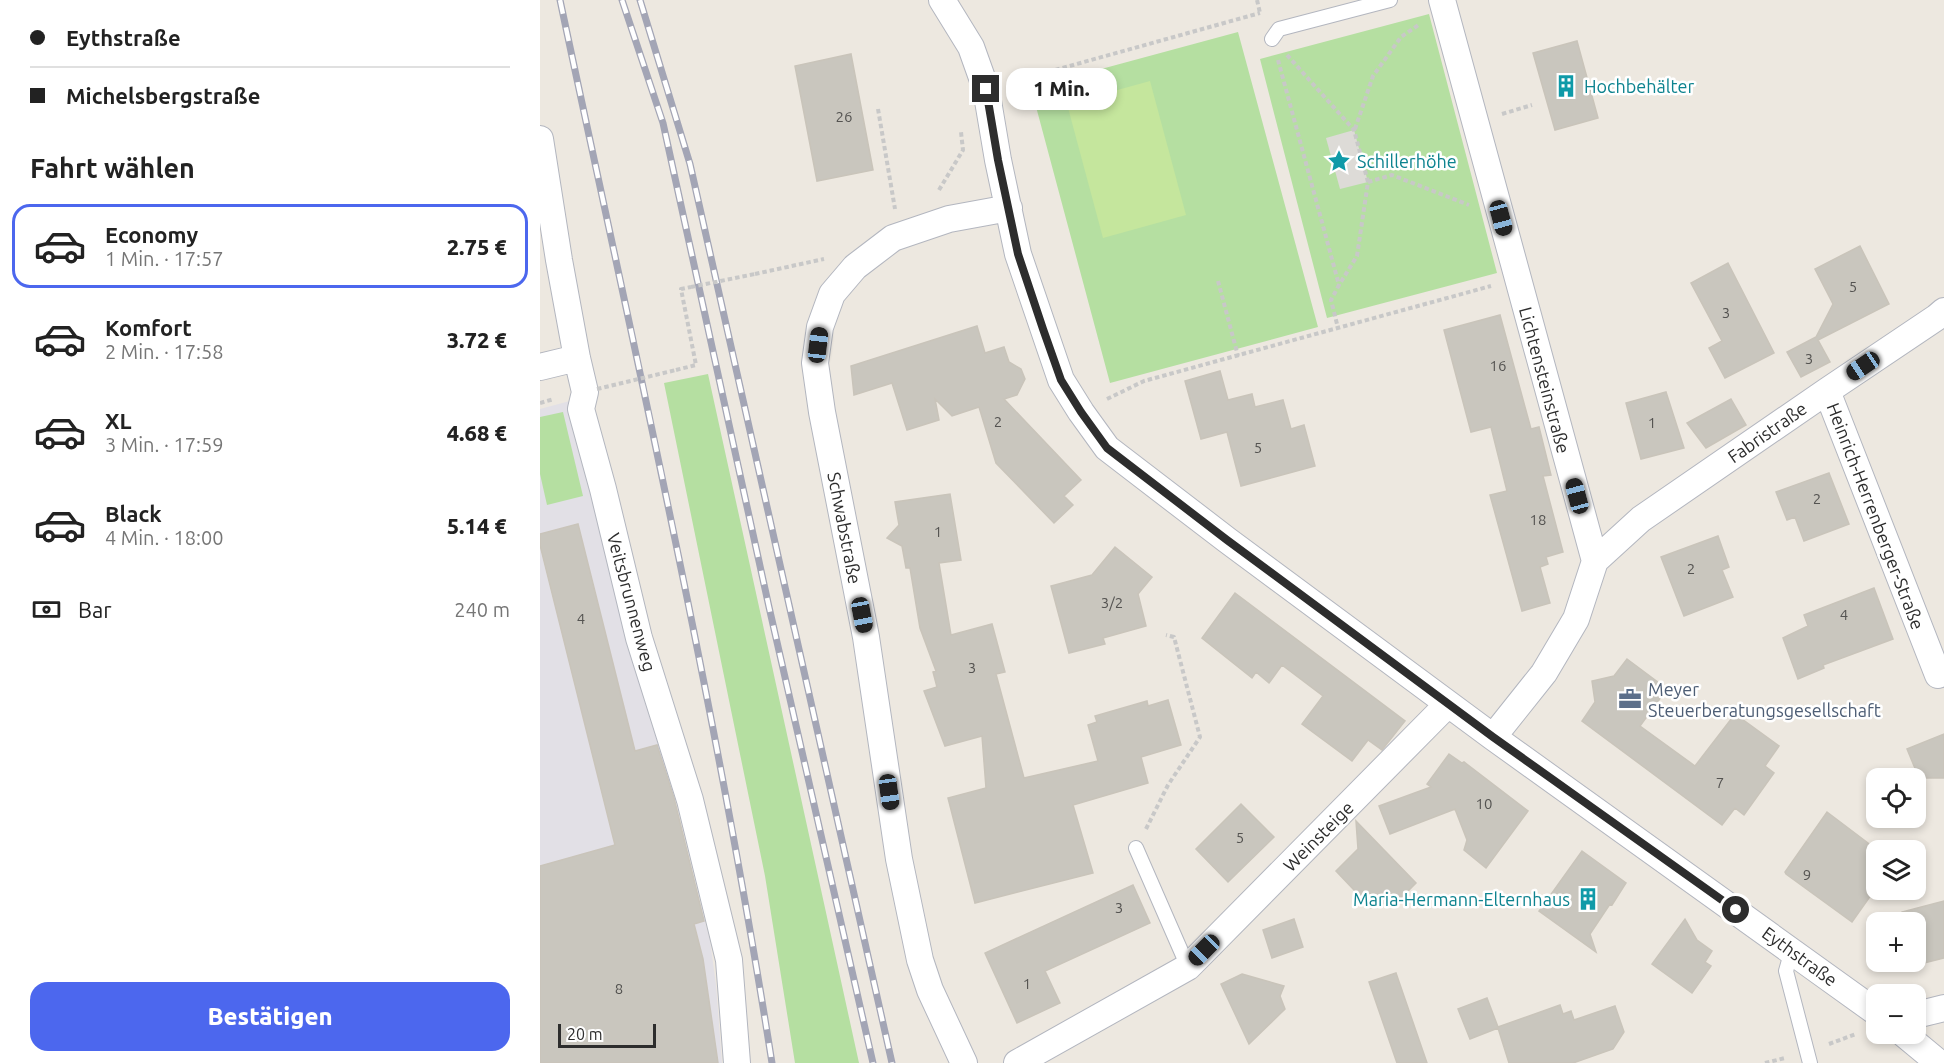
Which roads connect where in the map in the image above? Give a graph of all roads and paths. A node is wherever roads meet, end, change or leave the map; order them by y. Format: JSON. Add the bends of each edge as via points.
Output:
{"nodes":[{"id":1,"x":942,"y":0,"type":"edge"},
{"id":2,"x":1257,"y":0,"type":"edge"},
{"id":3,"x":1389,"y":0,"type":"edge"},
{"id":4,"x":1444,"y":4,"type":"edge"},
{"id":5,"x":1260,"y":13,"type":"junction"},
{"id":6,"x":1275,"y":34,"type":"junction"},
{"id":7,"x":1022,"y":79,"type":"dead end"},
{"id":8,"x":878,"y":109,"type":"dead end"},
{"id":9,"x":1354,"y":130,"type":"junction"},
{"id":10,"x":540,"y":139,"type":"edge"},
{"id":11,"x":1368,"y":182,"type":"junction"},
{"id":12,"x":1009,"y":208,"type":"junction"},
{"id":13,"x":896,"y":218,"type":"dead end"},
{"id":14,"x":1501,"y":218,"type":"junction"},
{"id":15,"x":831,"y":257,"type":"dead end"},
{"id":16,"x":1517,"y":279,"type":"junction"},
{"id":17,"x":1218,"y":281,"type":"dead end"},
{"id":18,"x":1339,"y":285,"type":"junction"},
{"id":19,"x":1944,"y":311,"type":"edge"},
{"id":20,"x":1338,"y":328,"type":"junction"},
{"id":21,"x":1238,"y":356,"type":"junction"},
{"id":22,"x":577,"y":358,"type":"junction"},
{"id":23,"x":540,"y":367,"type":"edge"},
{"id":24,"x":597,"y":389,"type":"dead end"},
{"id":25,"x":1827,"y":391,"type":"junction"},
{"id":26,"x":1081,"y":412,"type":"junction"},
{"id":27,"x":1595,"y":561,"type":"junction"},
{"id":28,"x":1166,"y":634,"type":"dead end"},
{"id":29,"x":1938,"y":675,"type":"dead end"},
{"id":30,"x":1448,"y":704,"type":"junction"},
{"id":31,"x":1493,"y":737,"type":"junction"},
{"id":32,"x":1136,"y":848,"type":"joint"},
{"id":33,"x":1792,"y":950,"type":"junction"},
{"id":34,"x":1188,"y":967,"type":"junction"},
{"id":35,"x":1866,"y":1005,"type":"edge"},
{"id":36,"x":1944,"y":1008,"type":"edge"},
{"id":37,"x":1926,"y":1012,"type":"edge"},
{"id":38,"x":1857,"y":1034,"type":"dead end"},
{"id":39,"x":1916,"y":1044,"type":"edge"},
{"id":40,"x":1809,"y":1057,"type":"edge"},
{"id":41,"x":737,"y":1063,"type":"edge"},
{"id":42,"x":964,"y":1063,"type":"edge"},
{"id":43,"x":1017,"y":1063,"type":"edge"},
{"id":44,"x":1939,"y":1063,"type":"edge"}],
"edges":[{"from":1,"to":12,"type":"street","name":"Eythstraße","via":[[971,47],[986,89]]},
{"from":2,"to":5,"type":"path"},
{"from":3,"to":6,"type":"lane"},
{"from":4,"to":9,"type":"path","via":[[1401,37],[1373,76]]},
{"from":4,"to":14,"type":"street","name":"Lichtensteinstraße"},
{"from":5,"to":6,"type":"path"},
{"from":5,"to":7,"type":"path"},
{"from":6,"to":9,"type":"path"},
{"from":6,"to":18,"type":"path"},
{"from":8,"to":13,"type":"path"},
{"from":9,"to":11,"type":"path"},
{"from":10,"to":22,"type":"street","name":"Veitsbrunnenweg"},
{"from":11,"to":14,"type":"path","via":[[1392,175]]},
{"from":11,"to":18,"type":"path","via":[[1357,256]]},
{"from":12,"to":26,"type":"street","name":"Eythstraße","via":[[1018,254],[1043,329],[1061,380]]},
{"from":12,"to":42,"type":"street","name":"Schwabstraße","via":[[949,219],[892,238],[855,267],[831,294],[820,327],[815,363],[866,636],[899,859],[920,960]]},
{"from":14,"to":16,"type":"street","name":"Lichtensteinstraße"},
{"from":15,"to":24,"type":"path","bridge":true,"via":[[681,289],[696,365]]},
{"from":16,"to":20,"type":"path"},
{"from":16,"to":27,"type":"street","name":"Lichtensteinstraße"},
{"from":17,"to":21,"type":"path"},
{"from":18,"to":20,"type":"path","via":[[1331,300]]},
{"from":19,"to":25,"type":"street","name":"Fabristraße"},
{"from":20,"to":21,"type":"path"},
{"from":21,"to":26,"type":"path","via":[[1144,381]]},
{"from":22,"to":23,"type":"street"},
{"from":22,"to":41,"type":"street","name":"Veitsbrunnenweg","via":[[585,392],[580,409],[639,638],[690,800],[729,960]]},
{"from":25,"to":27,"type":"street","name":"Fabristraße","via":[[1641,519]]},
{"from":25,"to":29,"type":"street","name":"Heinrich-Herrenberger-Straße"},
{"from":26,"to":30,"type":"street","name":"Eythstraße","via":[[1107,448]]},
{"from":27,"to":31,"type":"street","via":[[1576,619],[1544,673]]},
{"from":28,"to":32,"type":"path","via":[[1174,637],[1200,737],[1168,785]]},
{"from":30,"to":31,"type":"street","name":"Eythstraße"},
{"from":30,"to":34,"type":"street","name":"Weinsteige"},
{"from":31,"to":33,"type":"street","name":"Eythstraße"},
{"from":32,"to":34,"type":"lane"},
{"from":33,"to":35,"type":"street","name":"Eythstraße"},
{"from":33,"to":40,"type":"lane","via":[[1786,971]]},
{"from":34,"to":43,"type":"street","name":"Weinsteige"},
{"from":36,"to":37,"type":"street"},
{"from":38,"to":40,"type":"path"},
{"from":39,"to":44,"type":"street"}]}
